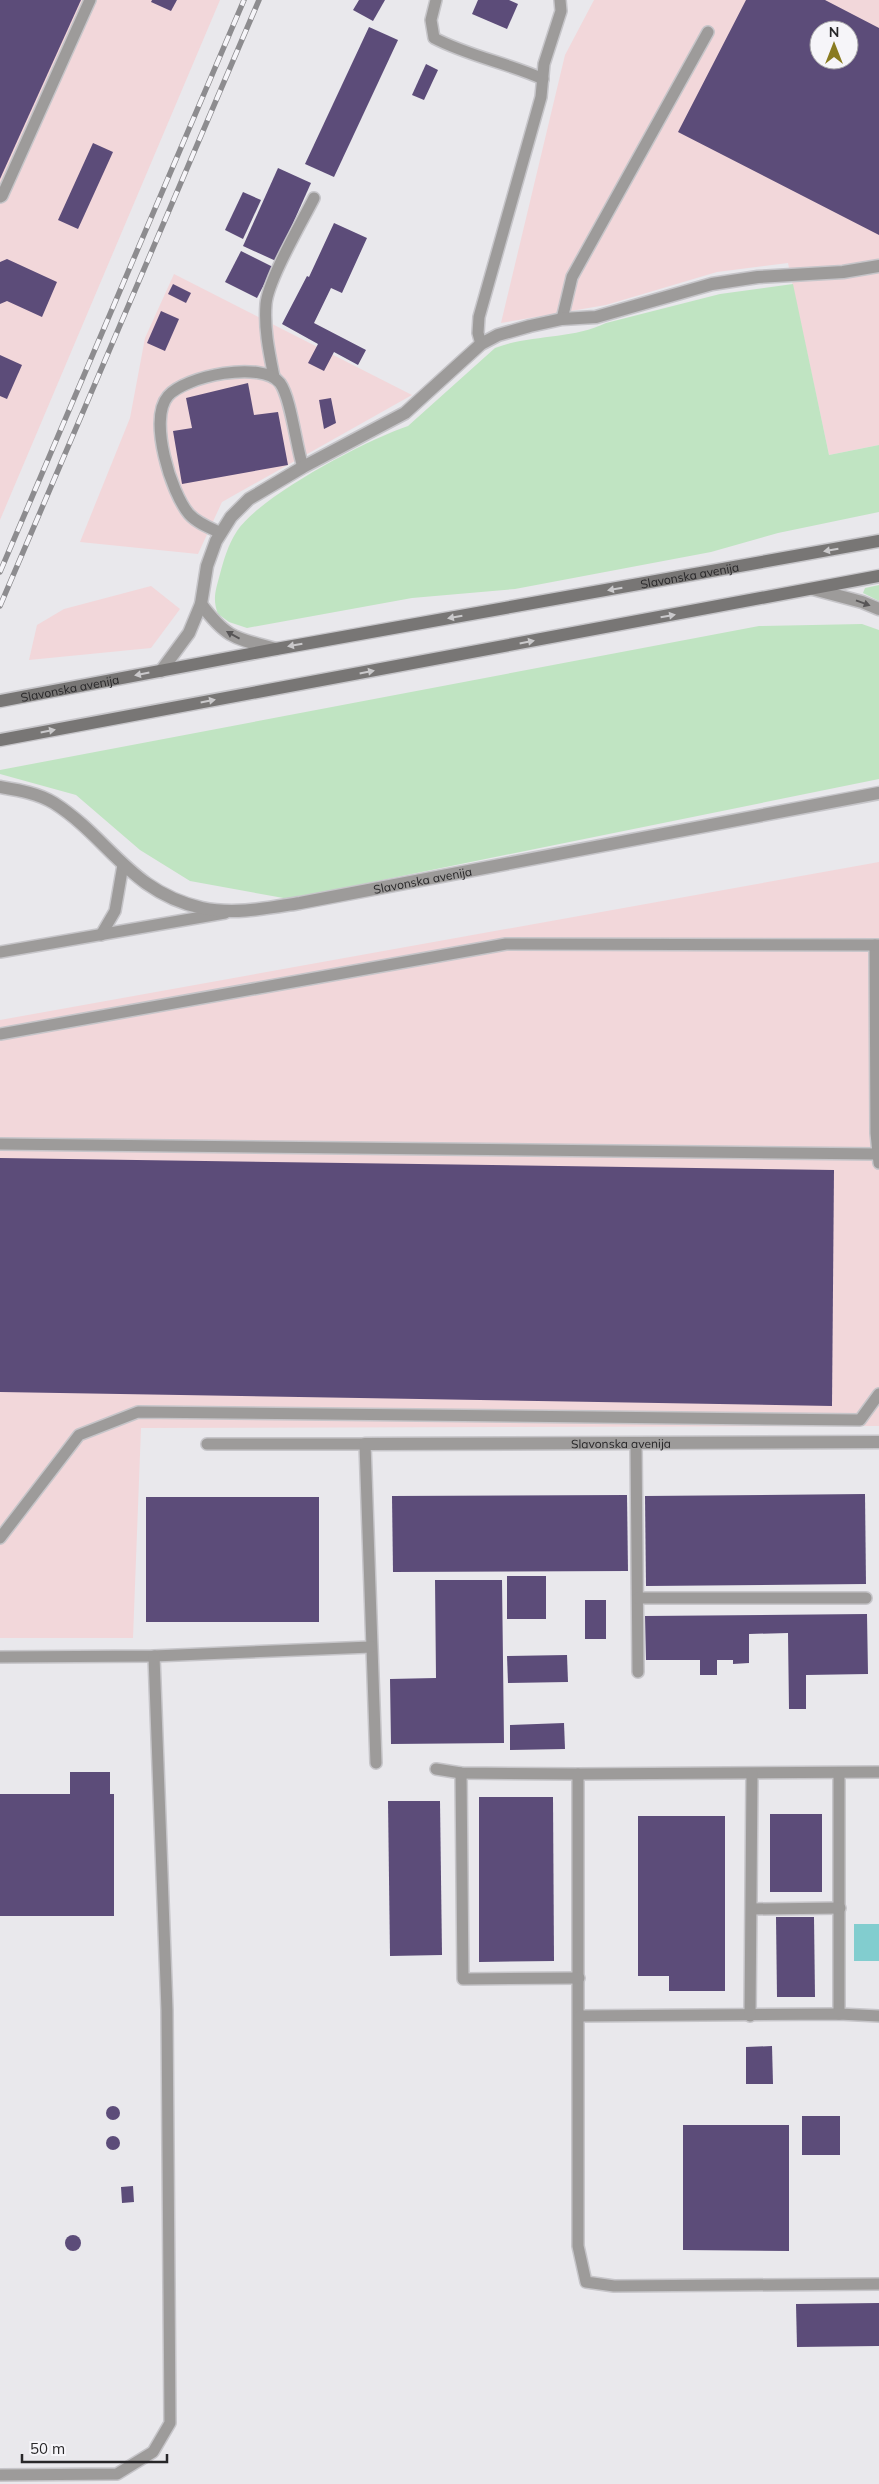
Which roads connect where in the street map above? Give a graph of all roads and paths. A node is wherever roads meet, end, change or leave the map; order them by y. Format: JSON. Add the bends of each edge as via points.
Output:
{"nodes":[{"id":1,"x":90,"y":0,"type":"edge"},
{"id":2,"x":436,"y":0,"type":"edge"},
{"id":3,"x":560,"y":0,"type":"edge"},
{"id":4,"x":708,"y":32,"type":"dead end"},
{"id":5,"x":543,"y":79,"type":"junction"},
{"id":6,"x":0,"y":197,"type":"edge"},
{"id":7,"x":314,"y":198,"type":"dead end"},
{"id":8,"x":879,"y":266,"type":"edge"},
{"id":9,"x":562,"y":319,"type":"junction"},
{"id":10,"x":481,"y":344,"type":"junction"},
{"id":11,"x":274,"y":377,"type":"junction"},
{"id":12,"x":303,"y":467,"type":"junction"},
{"id":13,"x":221,"y":533,"type":"junction"},
{"id":14,"x":879,"y":541,"type":"edge"},
{"id":15,"x":879,"y":576,"type":"edge"},
{"id":16,"x":813,"y":589,"type":"junction"},
{"id":17,"x":201,"y":604,"type":"junction"},
{"id":18,"x":879,"y":609,"type":"edge"},
{"id":19,"x":276,"y":649,"type":"junction"},
{"id":20,"x":161,"y":671,"type":"junction"},
{"id":21,"x":0,"y":701,"type":"edge"},
{"id":22,"x":0,"y":740,"type":"edge"},
{"id":23,"x":0,"y":787,"type":"edge"},
{"id":24,"x":879,"y":794,"type":"edge"},
{"id":25,"x":123,"y":865,"type":"junction"},
{"id":26,"x":234,"y":912,"type":"junction"},
{"id":27,"x":100,"y":935,"type":"junction"},
{"id":28,"x":877,"y":945,"type":"edge"},
{"id":29,"x":0,"y":952,"type":"edge"},
{"id":30,"x":0,"y":1034,"type":"edge"},
{"id":31,"x":0,"y":1144,"type":"edge"},
{"id":32,"x":878,"y":1159,"type":"edge"},
{"id":33,"x":879,"y":1394,"type":"edge"},
{"id":34,"x":879,"y":1442,"type":"edge"},
{"id":35,"x":636,"y":1443,"type":"junction"},
{"id":36,"x":207,"y":1444,"type":"dead end"},
{"id":37,"x":364,"y":1444,"type":"junction"},
{"id":38,"x":0,"y":1538,"type":"edge"},
{"id":39,"x":638,"y":1598,"type":"junction"},
{"id":40,"x":866,"y":1598,"type":"dead end"},
{"id":41,"x":372,"y":1647,"type":"junction"},
{"id":42,"x":154,"y":1656,"type":"junction"},
{"id":43,"x":0,"y":1657,"type":"edge"},
{"id":44,"x":638,"y":1672,"type":"dead end"},
{"id":45,"x":376,"y":1763,"type":"dead end"},
{"id":46,"x":436,"y":1770,"type":"dead end"},
{"id":47,"x":879,"y":1772,"type":"edge"},
{"id":48,"x":460,"y":1773,"type":"junction"},
{"id":49,"x":839,"y":1773,"type":"junction"},
{"id":50,"x":578,"y":1774,"type":"junction"},
{"id":51,"x":752,"y":1774,"type":"junction"},
{"id":52,"x":840,"y":1908,"type":"junction"},
{"id":53,"x":752,"y":1909,"type":"junction"},
{"id":54,"x":579,"y":1978,"type":"junction"},
{"id":55,"x":839,"y":2014,"type":"junction"},
{"id":56,"x":580,"y":2016,"type":"junction"},
{"id":57,"x":750,"y":2016,"type":"junction"},
{"id":58,"x":879,"y":2016,"type":"edge"},
{"id":59,"x":879,"y":2284,"type":"edge"},
{"id":60,"x":0,"y":2475,"type":"edge"}],
"edges":[{"from":1,"to":6,"type":"lane"},
{"from":2,"to":5,"type":"lane","via":[[430,20],[434,38]]},
{"from":3,"to":5,"type":"lane","via":[[561,11],[544,64]]},
{"from":4,"to":9,"type":"lane","via":[[572,277]]},
{"from":5,"to":10,"type":"lane","via":[[541,97],[479,317]]},
{"from":7,"to":11,"type":"lane","via":[[266,302],[266,336]]},
{"from":8,"to":9,"type":"street","via":[[712,284],[596,317]]},
{"from":9,"to":10,"type":"street","via":[[498,335]]},
{"from":10,"to":12,"type":"street","via":[[405,413]]},
{"from":11,"to":12,"type":"lane","via":[[286,394]]},
{"from":11,"to":13,"type":"lane","via":[[235,372],[185,383],[167,397],[160,414],[170,479],[179,502],[190,516]]},
{"from":12,"to":13,"type":"street","via":[[249,499]]},
{"from":13,"to":17,"type":"street","via":[[207,566]]},
{"from":14,"to":19,"type":"main road","name":"Slavonska avenija","one_way":true},
{"from":15,"to":16,"type":"main road"},
{"from":16,"to":18,"type":"street","one_way":true},
{"from":22,"to":16,"type":"main road","one_way":true},
{"from":19,"to":17,"type":"street","one_way":true,"via":[[237,639],[218,626]]},
{"from":17,"to":20,"type":"street","via":[[189,633]]},
{"from":19,"to":20,"type":"main road","name":"Slavonska avenija"},
{"from":20,"to":21,"type":"main road","name":"Slavonska avenija","one_way":true},
{"from":23,"to":25,"type":"street","name":"Slavonska avenija","via":[[28,792],[54,803]]},
{"from":24,"to":26,"type":"street","name":"Slavonska avenija","via":[[300,903]]},
{"from":25,"to":26,"type":"street","name":"Slavonska avenija","via":[[146,885],[176,900],[202,908]]},
{"from":25,"to":27,"type":"lane","via":[[115,911]]},
{"from":26,"to":27,"type":"lane"},
{"from":27,"to":29,"type":"lane"},
{"from":28,"to":30,"type":"lane","via":[[506,944]]},
{"from":28,"to":32,"type":"lane"},
{"from":31,"to":32,"type":"lane"},
{"from":33,"to":38,"type":"lane","via":[[860,1420],[138,1412],[79,1435]]},
{"from":34,"to":35,"type":"street","name":"Slavonska avenija"},
{"from":35,"to":37,"type":"street","name":"Slavonska avenija"},
{"from":35,"to":39,"type":"lane"},
{"from":36,"to":37,"type":"lane"},
{"from":37,"to":41,"type":"lane"},
{"from":39,"to":40,"type":"lane"},
{"from":39,"to":44,"type":"lane"},
{"from":41,"to":42,"type":"lane"},
{"from":41,"to":45,"type":"lane"},
{"from":42,"to":43,"type":"lane"},
{"from":42,"to":60,"type":"lane","via":[[168,2010],[170,2423],[153,2452],[116,2474]]},
{"from":46,"to":48,"type":"lane"},
{"from":47,"to":49,"type":"lane"},
{"from":48,"to":50,"type":"lane"},
{"from":48,"to":54,"type":"lane","via":[[463,1979]]},
{"from":49,"to":51,"type":"lane"},
{"from":49,"to":52,"type":"lane"},
{"from":50,"to":51,"type":"lane"},
{"from":50,"to":54,"type":"lane"},
{"from":51,"to":53,"type":"lane"},
{"from":52,"to":53,"type":"lane"},
{"from":52,"to":55,"type":"lane"},
{"from":53,"to":57,"type":"lane"},
{"from":54,"to":56,"type":"lane"},
{"from":55,"to":57,"type":"lane"},
{"from":55,"to":58,"type":"lane"},
{"from":56,"to":57,"type":"lane"},
{"from":56,"to":59,"type":"lane","via":[[578,2246],[586,2282],[614,2286]]}]}
